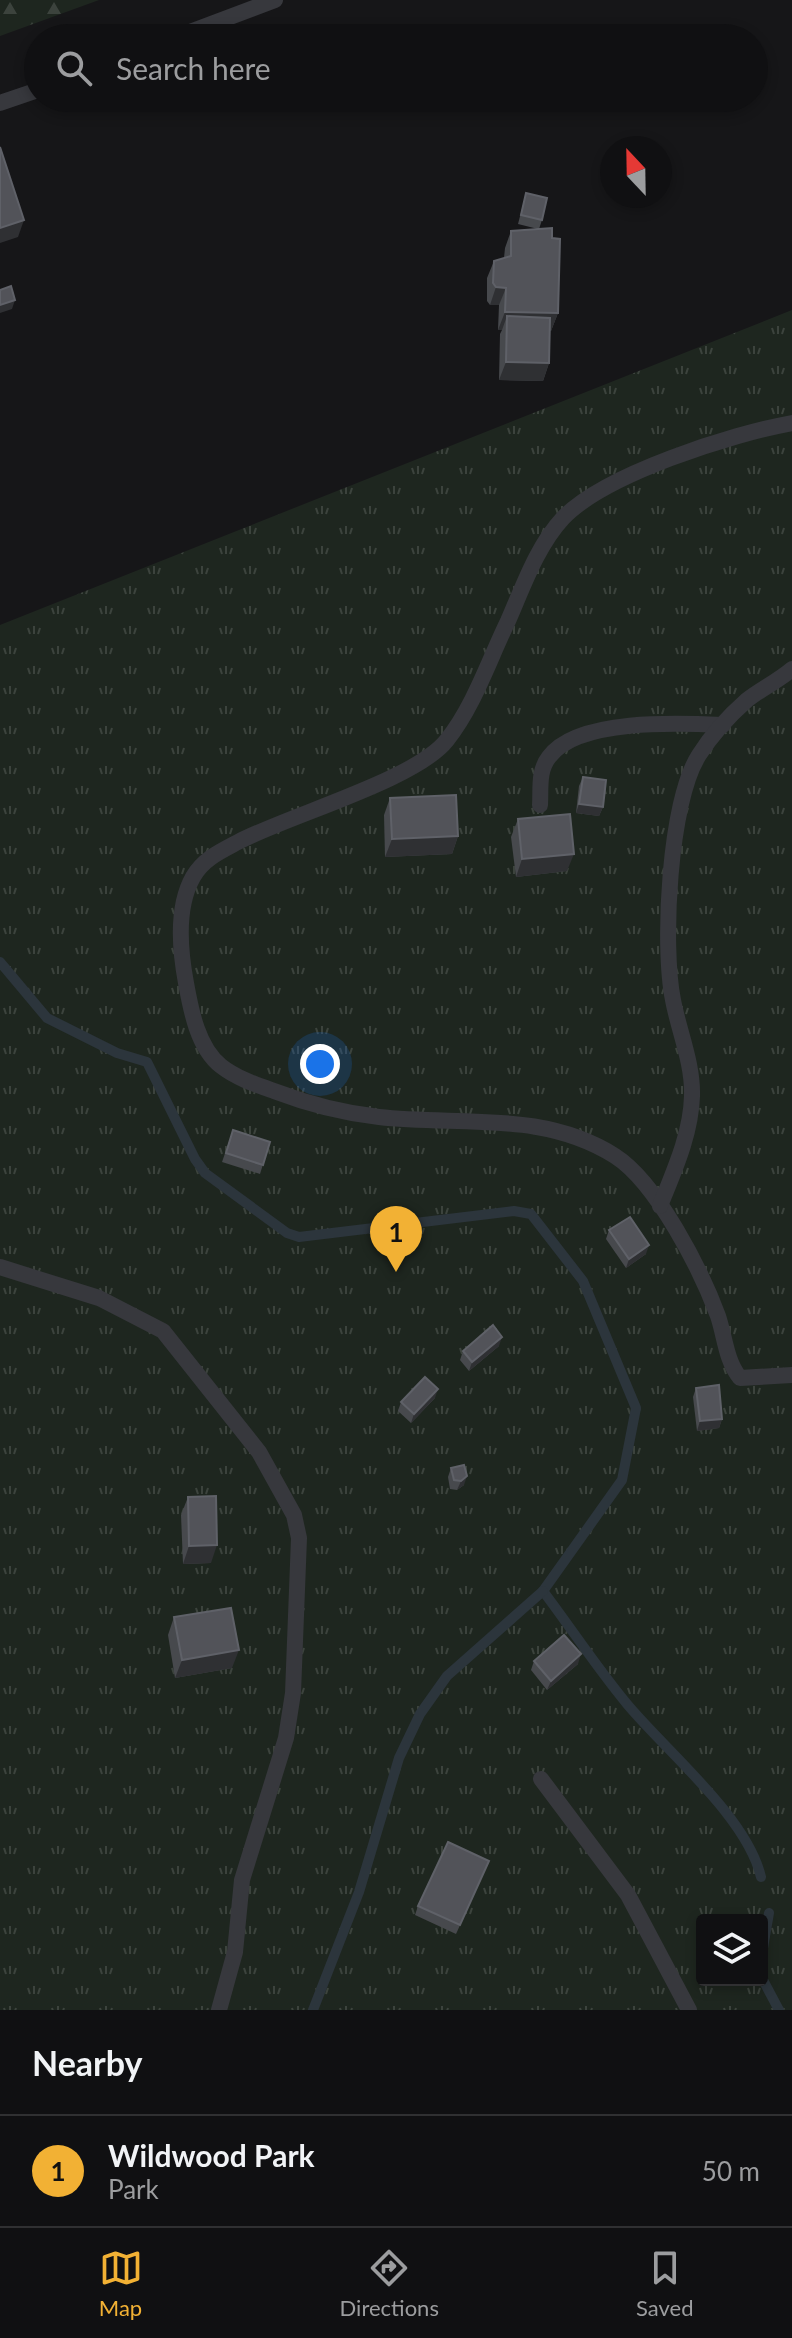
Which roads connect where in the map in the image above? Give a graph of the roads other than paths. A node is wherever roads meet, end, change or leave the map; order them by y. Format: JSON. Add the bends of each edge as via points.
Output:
{"nodes":[{"id":1,"x":275,"y":0,"type":"edge"},
{"id":2,"x":211,"y":24,"type":"edge"},
{"id":3,"x":24,"y":95,"type":"edge"},
{"id":4,"x":0,"y":103,"type":"edge"},
{"id":5,"x":792,"y":423,"type":"edge"},
{"id":6,"x":792,"y":669,"type":"edge"},
{"id":7,"x":723,"y":725,"type":"junction"},
{"id":8,"x":540,"y":805,"type":"dead end"},
{"id":9,"x":660,"y":1206,"type":"junction"},
{"id":10,"x":0,"y":1267,"type":"edge"},
{"id":11,"x":792,"y":1375,"type":"edge"},
{"id":12,"x":541,"y":1779,"type":"dead end"},
{"id":13,"x":219,"y":2010,"type":"edge"},
{"id":14,"x":689,"y":2010,"type":"edge"}],
"edges":[{"from":1,"to":2,"type":"lane"},
{"from":3,"to":4,"type":"lane"},
{"from":5,"to":9,"type":"lane","via":[[651,468],[582,503],[562,519],[541,549],[446,742],[418,765],[209,857],[193,877],[186,899],[180,954],[189,999],[202,1042],[220,1065],[319,1106],[380,1117],[491,1120],[581,1138],[618,1158]]},
{"from":6,"to":7,"type":"lane","via":[[748,699]]},
{"from":7,"to":8,"type":"lane","via":[[649,722],[599,731],[558,746],[541,775]]},
{"from":7,"to":9,"type":"lane","via":[[698,755],[678,815],[669,965],[692,1092],[680,1155]]},
{"from":9,"to":11,"type":"lane","via":[[712,1300],[734,1371],[748,1381]]},
{"from":10,"to":13,"type":"lane","via":[[99,1298],[163,1331],[259,1452],[294,1515],[299,1538],[293,1693],[286,1738],[242,1880],[235,1952]]},
{"from":12,"to":14,"type":"lane","via":[[628,1895]]}]}
